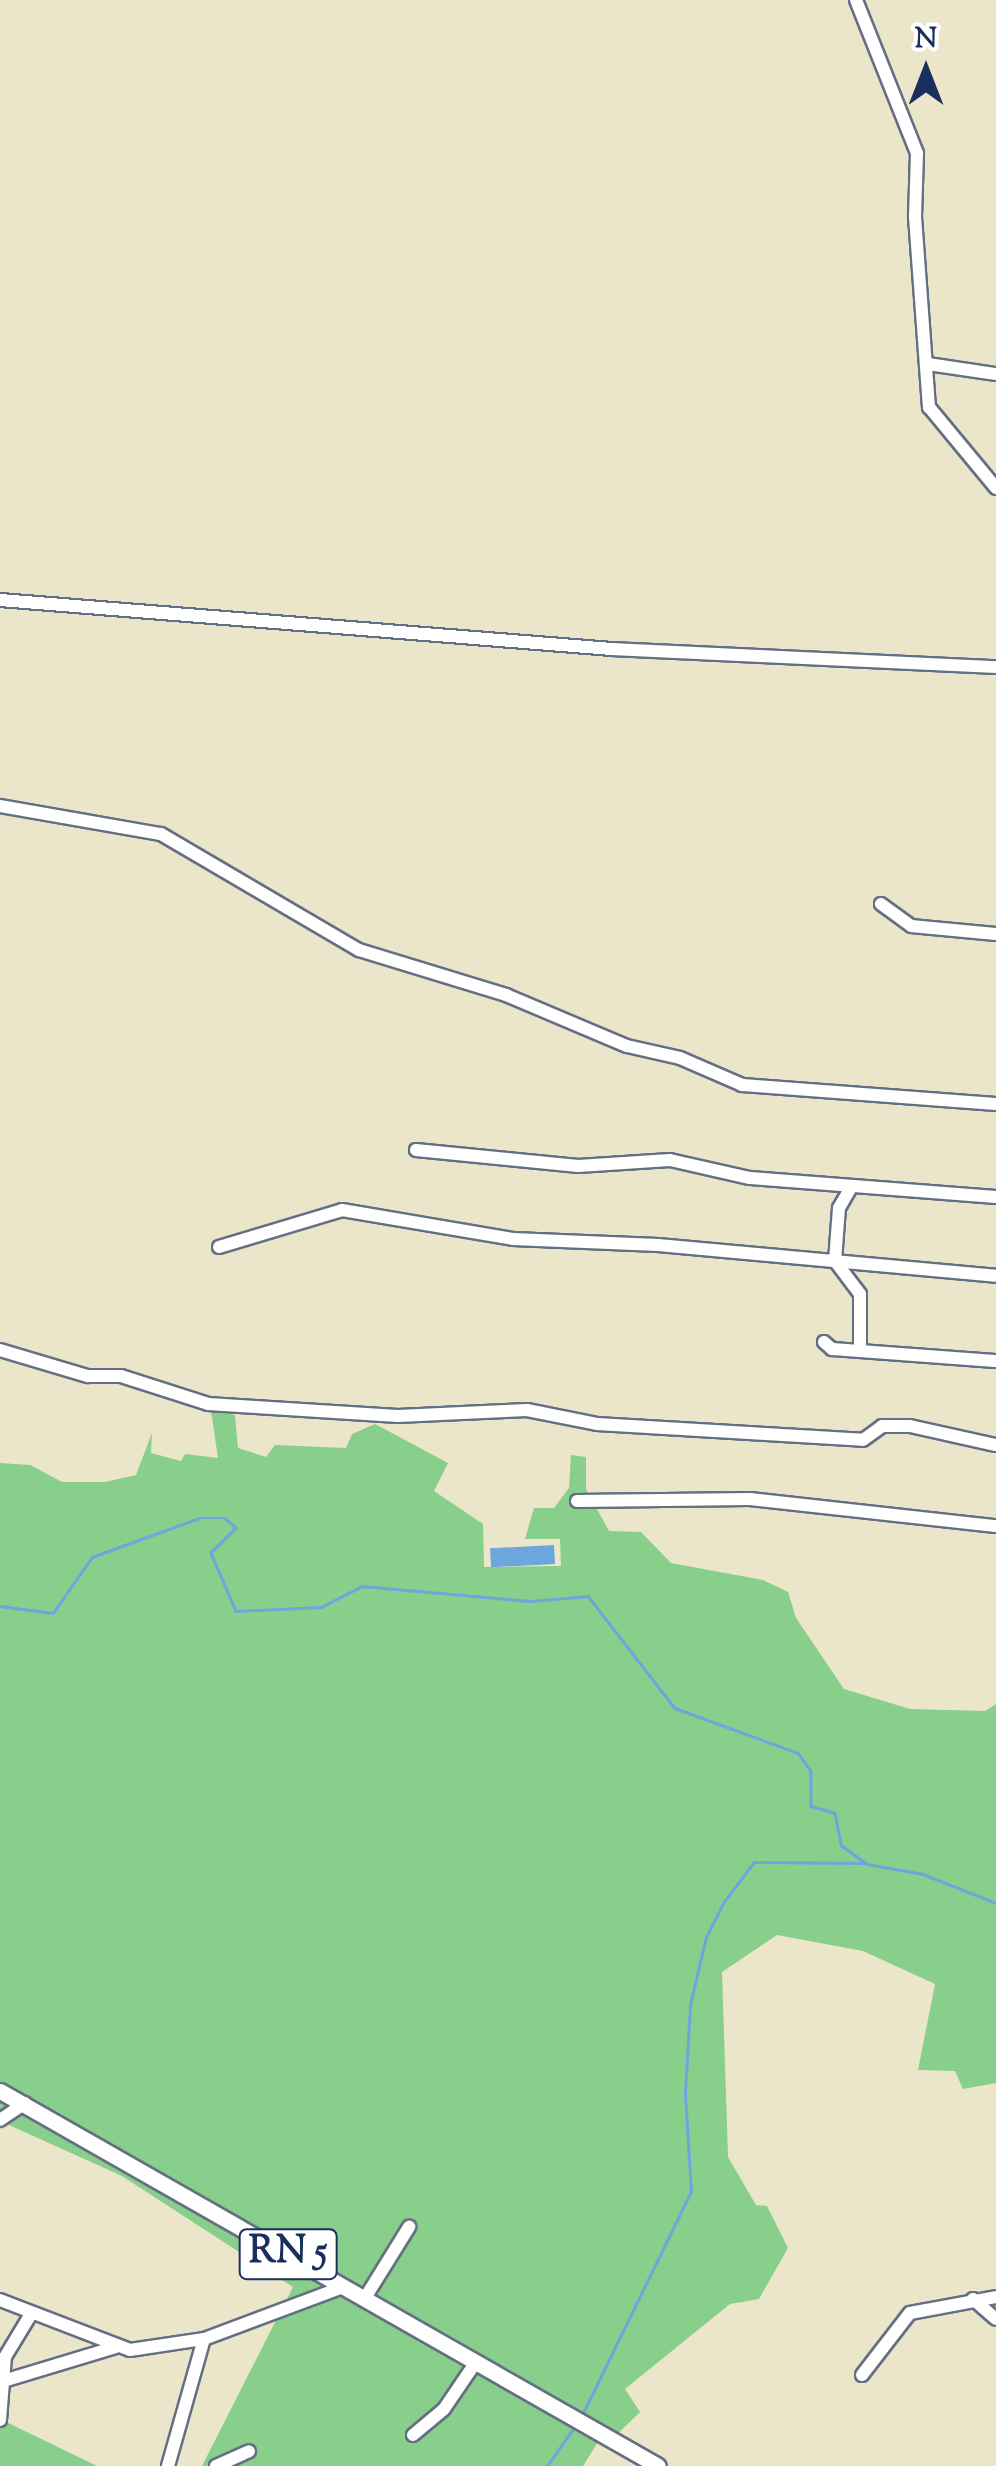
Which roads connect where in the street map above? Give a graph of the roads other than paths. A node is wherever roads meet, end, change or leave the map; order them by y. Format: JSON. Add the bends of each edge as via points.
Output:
{"nodes":[{"id":1,"x":856,"y":0,"type":"edge"},
{"id":2,"x":928,"y":364,"type":"junction"},
{"id":3,"x":996,"y":374,"type":"edge"},
{"id":4,"x":996,"y":488,"type":"edge"},
{"id":5,"x":0,"y":600,"type":"edge"},
{"id":6,"x":996,"y":668,"type":"edge"},
{"id":7,"x":0,"y":806,"type":"edge"},
{"id":8,"x":881,"y":904,"type":"dead end"},
{"id":9,"x":996,"y":934,"type":"edge"},
{"id":10,"x":996,"y":1104,"type":"edge"},
{"id":11,"x":416,"y":1150,"type":"dead end"},
{"id":12,"x":850,"y":1189,"type":"junction"},
{"id":13,"x":996,"y":1198,"type":"edge"},
{"id":14,"x":219,"y":1247,"type":"dead end"},
{"id":15,"x":835,"y":1260,"type":"junction"},
{"id":16,"x":996,"y":1276,"type":"edge"},
{"id":17,"x":824,"y":1342,"type":"dead end"},
{"id":18,"x":860,"y":1349,"type":"junction"},
{"id":19,"x":0,"y":1350,"type":"edge"},
{"id":20,"x":996,"y":1361,"type":"edge"},
{"id":21,"x":996,"y":1445,"type":"edge"},
{"id":22,"x":577,"y":1501,"type":"dead end"},
{"id":23,"x":996,"y":1526,"type":"edge"},
{"id":24,"x":0,"y":2091,"type":"edge"},
{"id":25,"x":26,"y":2103,"type":"junction"},
{"id":26,"x":0,"y":2120,"type":"edge"},
{"id":27,"x":408,"y":2227,"type":"dead end"},
{"id":28,"x":343,"y":2287,"type":"junction"},
{"id":29,"x":996,"y":2296,"type":"edge"},
{"id":30,"x":365,"y":2298,"type":"junction"},
{"id":31,"x":974,"y":2299,"type":"junction"},
{"id":32,"x":0,"y":2300,"type":"edge"},
{"id":33,"x":30,"y":2314,"type":"junction"},
{"id":34,"x":996,"y":2318,"type":"edge"},
{"id":35,"x":204,"y":2338,"type":"junction"},
{"id":36,"x":116,"y":2347,"type":"junction"},
{"id":37,"x":476,"y":2362,"type":"junction"},
{"id":38,"x":862,"y":2375,"type":"dead end"},
{"id":39,"x":2,"y":2382,"type":"edge"},
{"id":40,"x":0,"y":2420,"type":"edge"},
{"id":41,"x":413,"y":2436,"type":"dead end"},
{"id":42,"x":248,"y":2452,"type":"dead end"},
{"id":43,"x":168,"y":2466,"type":"edge"},
{"id":44,"x":216,"y":2466,"type":"edge"},
{"id":45,"x":658,"y":2466,"type":"edge"}],
"edges":[{"from":1,"to":2,"type":"street","via":[[917,153],[914,217]]},
{"from":2,"to":3,"type":"street"},
{"from":2,"to":4,"type":"street","via":[[928,407]]},
{"from":5,"to":6,"type":"street","via":[[612,649]]},
{"from":7,"to":10,"type":"street","via":[[161,834],[358,950],[506,995],[622,1045],[680,1058],[742,1085]]},
{"from":8,"to":9,"type":"street","via":[[911,926]]},
{"from":11,"to":12,"type":"street","via":[[578,1166],[668,1159],[750,1178]]},
{"from":12,"to":13,"type":"street"},
{"from":12,"to":15,"type":"street","via":[[839,1208]]},
{"from":14,"to":15,"type":"street","via":[[342,1210],[514,1239]]},
{"from":15,"to":16,"type":"street"},
{"from":15,"to":18,"type":"street","via":[[860,1294]]},
{"from":17,"to":18,"type":"street","via":[[832,1349]]},
{"from":18,"to":20,"type":"street"},
{"from":19,"to":21,"type":"street","via":[[88,1376],[121,1376],[208,1404],[398,1416],[527,1410],[598,1424],[863,1440],[882,1426],[910,1426]]},
{"from":22,"to":23,"type":"street","via":[[750,1500]]},
{"from":24,"to":25,"type":"main road","number":"RN 5"},
{"from":25,"to":26,"type":"street"},
{"from":25,"to":28,"type":"main road","number":"RN 5"},
{"from":27,"to":30,"type":"street"},
{"from":28,"to":30,"type":"main road","number":"RN 5"},
{"from":28,"to":35,"type":"street"},
{"from":29,"to":31,"type":"street"},
{"from":30,"to":37,"type":"main road","number":"RN 5"},
{"from":31,"to":34,"type":"street"},
{"from":31,"to":38,"type":"street","via":[[910,2313]]},
{"from":32,"to":33,"type":"street"},
{"from":33,"to":36,"type":"street"},
{"from":33,"to":39,"type":"street","via":[[5,2357]]},
{"from":35,"to":36,"type":"street"},
{"from":35,"to":43,"type":"street"},
{"from":36,"to":39,"type":"street"},
{"from":37,"to":41,"type":"street","via":[[444,2409]]},
{"from":37,"to":45,"type":"main road","number":"RN 5"},
{"from":39,"to":40,"type":"street"},
{"from":42,"to":44,"type":"street"}]}
